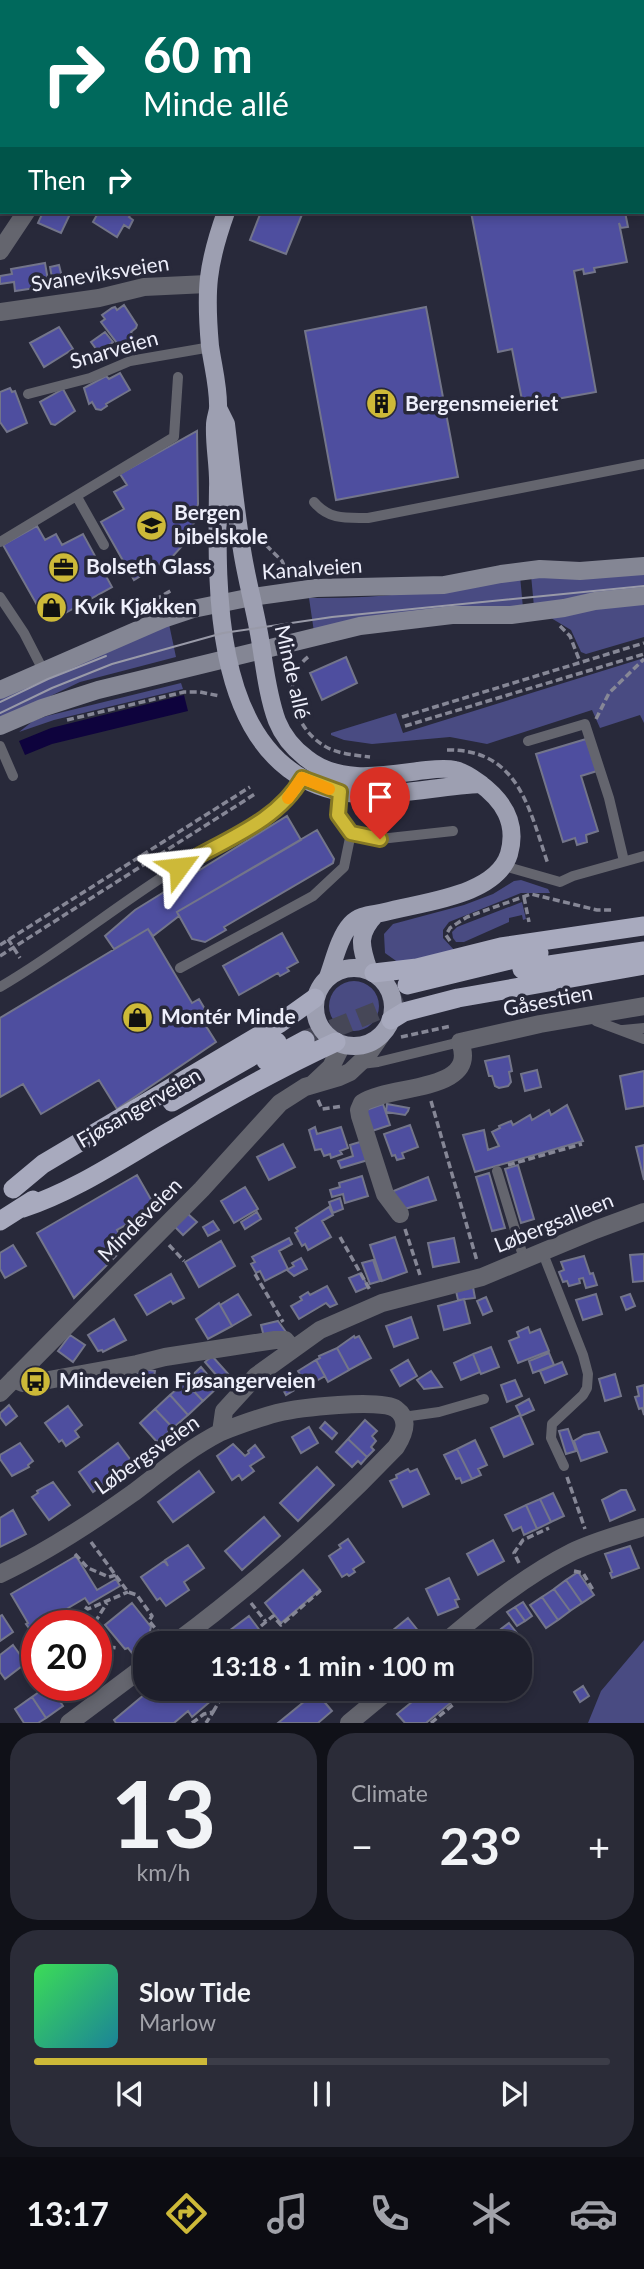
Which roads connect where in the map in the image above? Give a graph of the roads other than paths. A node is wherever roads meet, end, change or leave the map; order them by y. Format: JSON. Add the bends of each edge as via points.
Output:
{"nodes":[{"id":1,"x":25,"y":214,"type":"edge"},
{"id":2,"x":225,"y":214,"type":"edge"},
{"id":3,"x":0,"y":251,"type":"edge"},
{"id":4,"x":207,"y":284,"type":"junction"},
{"id":5,"x":0,"y":312,"type":"edge"},
{"id":6,"x":211,"y":347,"type":"junction"},
{"id":7,"x":178,"y":377,"type":"dead end"},
{"id":8,"x":29,"y":394,"type":"dead end"},
{"id":9,"x":218,"y":408,"type":"junction"},
{"id":10,"x":644,"y":464,"type":"edge"},
{"id":11,"x":77,"y":497,"type":"junction"},
{"id":12,"x":314,"y":502,"type":"dead end"},
{"id":13,"x":0,"y":542,"type":"edge"},
{"id":14,"x":104,"y":545,"type":"dead end"},
{"id":15,"x":644,"y":565,"type":"edge"},
{"id":16,"x":644,"y":596,"type":"edge"},
{"id":17,"x":0,"y":597,"type":"edge"},
{"id":18,"x":252,"y":597,"type":"junction"},
{"id":19,"x":219,"y":604,"type":"junction"},
{"id":20,"x":262,"y":651,"type":"junction"},
{"id":21,"x":228,"y":659,"type":"junction"},
{"id":22,"x":43,"y":670,"type":"junction"},
{"id":23,"x":0,"y":690,"type":"edge"},
{"id":24,"x":0,"y":726,"type":"edge"},
{"id":25,"x":528,"y":741,"type":"dead end"},
{"id":26,"x":0,"y":747,"type":"edge"},
{"id":27,"x":13,"y":776,"type":"dead end"},
{"id":28,"x":302,"y":778,"type":"junction"},
{"id":29,"x":481,"y":784,"type":"junction"},
{"id":30,"x":340,"y":792,"type":"junction"},
{"id":31,"x":453,"y":831,"type":"dead end"},
{"id":32,"x":351,"y":833,"type":"junction"},
{"id":33,"x":644,"y":856,"type":"edge"},
{"id":34,"x":624,"y":862,"type":"junction"},
{"id":35,"x":504,"y":866,"type":"junction"},
{"id":36,"x":376,"y":914,"type":"junction"},
{"id":37,"x":644,"y":926,"type":"edge"},
{"id":38,"x":644,"y":939,"type":"edge"},
{"id":39,"x":644,"y":951,"type":"edge"},
{"id":40,"x":644,"y":965,"type":"edge"},
{"id":41,"x":180,"y":968,"type":"dead end"},
{"id":42,"x":371,"y":972,"type":"junction"},
{"id":43,"x":328,"y":977,"type":"junction"},
{"id":44,"x":0,"y":987,"type":"edge"},
{"id":45,"x":315,"y":998,"type":"junction"},
{"id":46,"x":644,"y":1006,"type":"edge"},
{"id":47,"x":593,"y":1015,"type":"junction"},
{"id":48,"x":391,"y":1020,"type":"junction"},
{"id":49,"x":644,"y":1028,"type":"edge"},
{"id":50,"x":623,"y":1030,"type":"junction"},
{"id":51,"x":380,"y":1037,"type":"junction"},
{"id":52,"x":644,"y":1039,"type":"edge"},
{"id":53,"x":460,"y":1042,"type":"junction"},
{"id":54,"x":339,"y":1043,"type":"junction"},
{"id":55,"x":360,"y":1064,"type":"junction"},
{"id":56,"x":316,"y":1091,"type":"junction"},
{"id":57,"x":496,"y":1170,"type":"road end"},
{"id":58,"x":7,"y":1193,"type":"edge"},
{"id":59,"x":644,"y":1212,"type":"edge"},
{"id":60,"x":27,"y":1214,"type":"junction"},
{"id":61,"x":400,"y":1214,"type":"road end"},
{"id":62,"x":0,"y":1221,"type":"edge"},
{"id":63,"x":542,"y":1251,"type":"junction"},
{"id":64,"x":524,"y":1259,"type":"junction"},
{"id":65,"x":480,"y":1270,"type":"joint"},
{"id":66,"x":295,"y":1347,"type":"junction"},
{"id":67,"x":14,"y":1379,"type":"junction"},
{"id":68,"x":0,"y":1393,"type":"edge"},
{"id":69,"x":484,"y":1399,"type":"dead end"},
{"id":70,"x":403,"y":1417,"type":"junction"},
{"id":71,"x":221,"y":1432,"type":"junction"},
{"id":72,"x":564,"y":1466,"type":"road end"},
{"id":73,"x":644,"y":1527,"type":"edge"},
{"id":74,"x":0,"y":1574,"type":"edge"},
{"id":75,"x":183,"y":1631,"type":"edge"},
{"id":76,"x":458,"y":1631,"type":"edge"},
{"id":77,"x":133,"y":1675,"type":"edge"},
{"id":78,"x":376,"y":1701,"type":"edge"},
{"id":79,"x":69,"y":1723,"type":"edge"},
{"id":80,"x":349,"y":1723,"type":"edge"}],
"edges":[{"from":1,"to":3,"type":"street"},
{"from":2,"to":4,"type":"main road","name":"Minde allé"},
{"from":4,"to":5,"type":"street","name":"Svaneviksveien","via":[[144,287]]},
{"from":4,"to":6,"type":"main road","name":"Minde allé"},
{"from":6,"to":8,"type":"lane","name":"Snarveien","via":[[130,360],[90,378]]},
{"from":6,"to":9,"type":"main road","name":"Minde allé"},
{"from":7,"to":11,"type":"lane","via":[[174,437]]},
{"from":9,"to":18,"type":"main road","name":"Minde allé","via":[[226,424]]},
{"from":9,"to":19,"type":"main road","name":"Minde allé"},
{"from":10,"to":12,"type":"lane","via":[[368,518],[339,518],[323,512]]},
{"from":11,"to":13,"type":"lane"},
{"from":11,"to":14,"type":"lane"},
{"from":15,"to":18,"type":"main road","name":"Kanalveien","via":[[580,571],[540,569],[444,585],[316,588]]},
{"from":16,"to":20,"type":"main road","via":[[502,616],[389,621]]},
{"from":17,"to":22,"type":"lane"},
{"from":18,"to":19,"type":"main road","name":"Kanalveien"},
{"from":18,"to":20,"type":"main road","name":"Minde allé"},
{"from":19,"to":21,"type":"main road","name":"Minde allé"},
{"from":19,"to":22,"type":"main road","name":"Kanalveien","via":[[163,619]]},
{"from":20,"to":21,"type":"main road"},
{"from":20,"to":29,"type":"main road","name":"Minde allé","via":[[267,685],[285,737],[321,768],[358,777],[454,770]]},
{"from":21,"to":24,"type":"main road","via":[[98,690]]},
{"from":21,"to":28,"type":"main road","name":"Minde allé","via":[[249,720],[276,756]]},
{"from":22,"to":23,"type":"main road","name":"Kanalveien"},
{"from":25,"to":34,"type":"lane","via":[[585,724]]},
{"from":26,"to":27,"type":"lane"},
{"from":28,"to":30,"type":"main road","name":"Minde allé"},
{"from":28,"to":44,"type":"lane","via":[[274,812],[165,875]]},
{"from":29,"to":30,"type":"main road","name":"Minde allé","via":[[382,794]]},
{"from":29,"to":35,"type":"main road","name":"Minde allé","via":[[491,790],[507,814],[511,843]]},
{"from":30,"to":32,"type":"lane","via":[[338,815]]},
{"from":31,"to":32,"type":"lane","via":[[380,839]]},
{"from":32,"to":41,"type":"lane","via":[[344,867],[313,896]]},
{"from":33,"to":34,"type":"lane"},
{"from":34,"to":35,"type":"lane","via":[[560,882]]},
{"from":35,"to":36,"type":"main road","via":[[474,888]]},
{"from":36,"to":42,"type":"main road","via":[[363,933],[363,953]]},
{"from":36,"to":43,"type":"main road","via":[[359,918],[348,929]]},
{"from":37,"to":42,"type":"highway","via":[[501,947],[418,968]]},
{"from":38,"to":39,"type":"highway","via":[[541,953],[410,991]]},
{"from":40,"to":48,"type":"highway","via":[[458,998],[404,1012]]},
{"from":42,"to":43,"type":"main road","via":[[343,969]]},
{"from":42,"to":48,"type":"main road","via":[[382,980],[392,999]]},
{"from":43,"to":45,"type":"main road"},
{"from":45,"to":54,"type":"main road","via":[[318,1024]]},
{"from":45,"to":58,"type":"highway","via":[[43,1164]]},
{"from":46,"to":47,"type":"street","name":"Gåsestien"},
{"from":47,"to":50,"type":"lane","via":[[596,1021]]},
{"from":47,"to":53,"type":"street","name":"Gåsestien"},
{"from":48,"to":51,"type":"main road"},
{"from":49,"to":50,"type":"lane"},
{"from":50,"to":52,"type":"lane"},
{"from":51,"to":54,"type":"main road","via":[[358,1046]]},
{"from":51,"to":55,"type":"street"},
{"from":53,"to":55,"type":"lane"},
{"from":53,"to":61,"type":"street","via":[[463,1063],[451,1077],[377,1096],[362,1103],[359,1110],[385,1194]]},
{"from":54,"to":56,"type":"street"},
{"from":54,"to":60,"type":"highway","via":[[268,1074]]},
{"from":55,"to":56,"type":"street"},
{"from":56,"to":67,"type":"street","name":"Mindeveien","via":[[280,1102],[258,1115],[202,1189]]},
{"from":57,"to":64,"type":"lane"},
{"from":58,"to":60,"type":"highway","name":"Fjøsangerveien","via":[[303,1035],[53,1184]]},
{"from":59,"to":63,"type":"street","name":"Løbergsalleen"},
{"from":60,"to":62,"type":"highway","name":"Fjøsangerveien"},
{"from":63,"to":64,"type":"street","name":"Løbergsalleen"},
{"from":63,"to":72,"type":"lane","via":[[588,1374],[583,1395],[552,1424],[551,1438]]},
{"from":64,"to":65,"type":"street","name":"Løbergsalleen"},
{"from":65,"to":66,"type":"street","name":"Løbergsveien","via":[[342,1319]]},
{"from":66,"to":67,"type":"street","via":[[275,1340],[32,1383]]},
{"from":66,"to":71,"type":"street","name":"Løbergsveien","via":[[256,1376],[229,1404]]},
{"from":67,"to":68,"type":"street","name":"Mindeveien"},
{"from":69,"to":70,"type":"lane"},
{"from":70,"to":71,"type":"street","via":[[396,1408],[385,1405],[314,1407],[280,1412]]},
{"from":70,"to":75,"type":"street","via":[[402,1438],[346,1499],[234,1599]]},
{"from":71,"to":74,"type":"street","name":"Løbergsveien","via":[[182,1454],[72,1534]]},
{"from":73,"to":76,"type":"street","via":[[597,1542]]},
{"from":77,"to":79,"type":"street"},
{"from":78,"to":80,"type":"street"}]}
